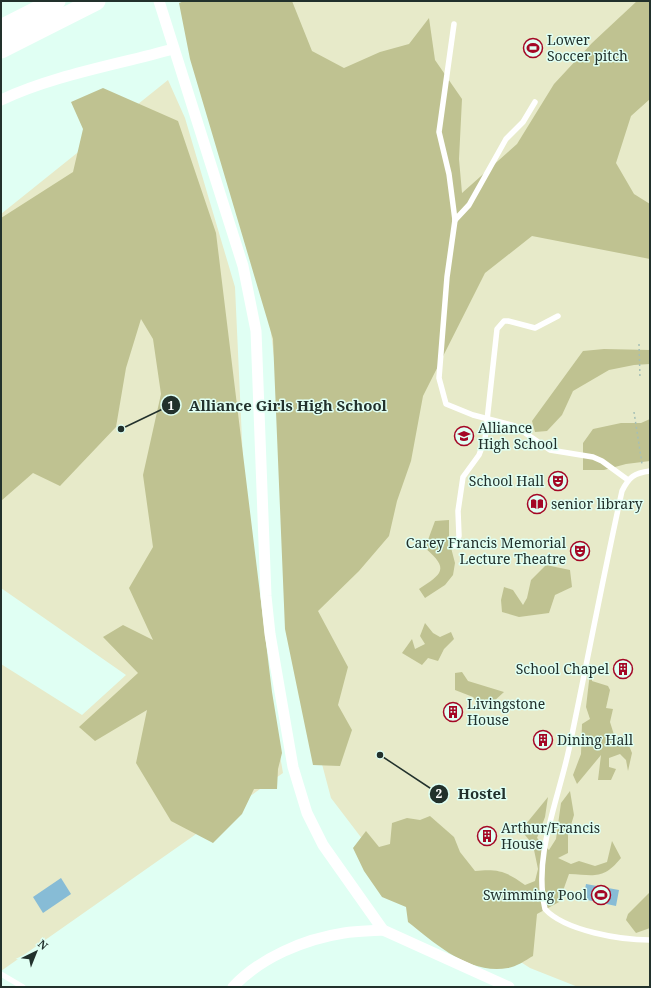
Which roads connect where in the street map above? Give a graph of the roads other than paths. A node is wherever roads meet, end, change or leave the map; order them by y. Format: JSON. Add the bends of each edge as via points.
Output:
{"nodes":[{"id":1,"x":56,"y":1,"type":"edge"},
{"id":2,"x":96,"y":1,"type":"edge"},
{"id":3,"x":161,"y":2,"type":"edge"},
{"id":4,"x":454,"y":24,"type":"dead end"},
{"id":5,"x":1,"y":29,"type":"edge"},
{"id":6,"x":1,"y":49,"type":"edge"},
{"id":7,"x":173,"y":49,"type":"junction"},
{"id":8,"x":1,"y":100,"type":"edge"},
{"id":9,"x":535,"y":102,"type":"dead end"},
{"id":10,"x":455,"y":220,"type":"junction"},
{"id":11,"x":558,"y":316,"type":"dead end"},
{"id":12,"x":488,"y":419,"type":"junction"},
{"id":13,"x":650,"y":470,"type":"edge"},
{"id":14,"x":628,"y":480,"type":"junction"},
{"id":15,"x":455,"y":546,"type":"dead end"},
{"id":16,"x":383,"y":930,"type":"junction"},
{"id":17,"x":650,"y":940,"type":"edge"},
{"id":18,"x":1,"y":974,"type":"edge"},
{"id":19,"x":23,"y":987,"type":"edge"},
{"id":20,"x":233,"y":987,"type":"edge"},
{"id":21,"x":509,"y":987,"type":"edge"}],
"edges":[{"from":1,"to":5,"type":"highway"},
{"from":2,"to":6,"type":"highway"},
{"from":3,"to":7,"type":"street"},
{"from":4,"to":10,"type":"lane","via":[[439,132],[449,174]]},
{"from":7,"to":8,"type":"street","via":[[67,77]]},
{"from":7,"to":16,"type":"street","via":[[206,144],[243,266],[256,331],[266,596],[292,766],[306,813],[323,845]]},
{"from":9,"to":10,"type":"lane","via":[[523,122],[506,139],[469,205]]},
{"from":10,"to":12,"type":"lane","via":[[447,277],[439,378],[446,404]]},
{"from":11,"to":12,"type":"lane","via":[[536,328],[508,321],[504,321],[497,328]]},
{"from":12,"to":14,"type":"lane","via":[[522,429],[550,450],[602,460]]},
{"from":12,"to":15,"type":"lane","via":[[479,455],[462,477],[458,511],[459,536]]},
{"from":13,"to":14,"type":"lane","via":[[637,473]]},
{"from":14,"to":17,"type":"lane","via":[[622,491],[562,781],[545,841],[542,880],[545,909],[550,915],[572,926],[631,940]]},
{"from":16,"to":20,"type":"street","via":[[344,933],[305,943],[265,962]]},
{"from":16,"to":21,"type":"street"},
{"from":18,"to":19,"type":"lane"}]}
